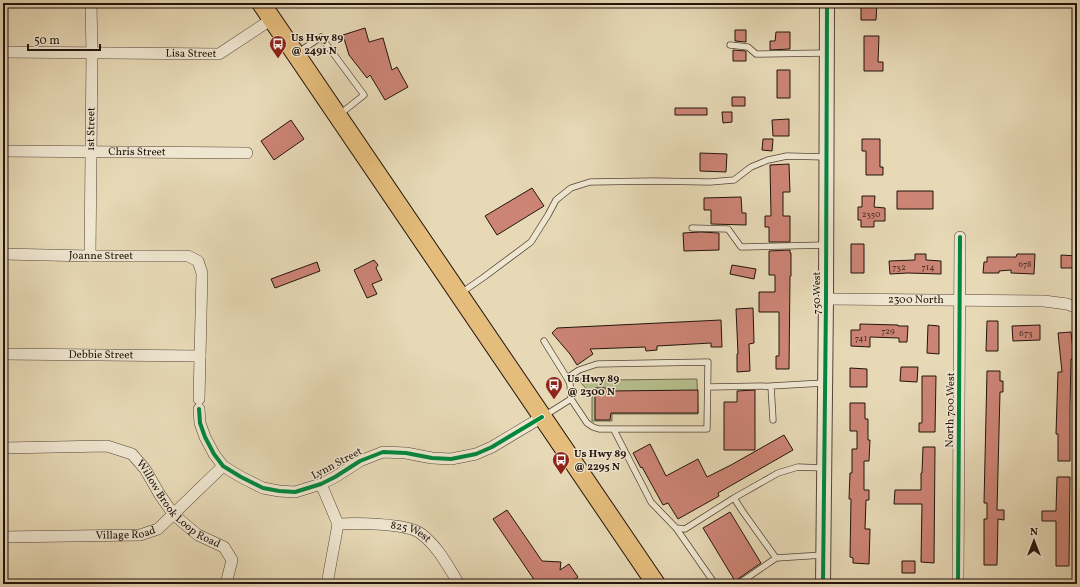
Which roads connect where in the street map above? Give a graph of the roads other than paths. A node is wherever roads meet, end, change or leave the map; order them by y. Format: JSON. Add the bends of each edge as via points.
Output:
{"nodes":[{"id":1,"x":90,"y":3,"type":"edge"},
{"id":2,"x":261,"y":3,"type":"edge"},
{"id":3,"x":827,"y":3,"type":"edge"},
{"id":4,"x":272,"y":19,"type":"junction"},
{"id":5,"x":730,"y":45,"type":"dead end"},
{"id":6,"x":3,"y":52,"type":"edge"},
{"id":7,"x":92,"y":53,"type":"junction"},
{"id":8,"x":827,"y":53,"type":"junction"},
{"id":9,"x":296,"y":54,"type":"junction"},
{"id":10,"x":338,"y":115,"type":"junction"},
{"id":11,"x":3,"y":152,"type":"edge"},
{"id":12,"x":90,"y":152,"type":"junction"},
{"id":13,"x":247,"y":153,"type":"dead end"},
{"id":14,"x":826,"y":157,"type":"junction"},
{"id":15,"x":692,"y":228,"type":"dead end"},
{"id":16,"x":960,"y":237,"type":"dead end"},
{"id":17,"x":826,"y":245,"type":"junction"},
{"id":18,"x":3,"y":254,"type":"edge"},
{"id":19,"x":90,"y":256,"type":"junction"},
{"id":20,"x":198,"y":261,"type":"joint"},
{"id":21,"x":459,"y":295,"type":"junction"},
{"id":22,"x":826,"y":299,"type":"junction"},
{"id":23,"x":960,"y":301,"type":"junction"},
{"id":24,"x":1077,"y":308,"type":"edge"},
{"id":25,"x":544,"y":340,"type":"dead end"},
{"id":26,"x":3,"y":354,"type":"edge"},
{"id":27,"x":200,"y":356,"type":"junction"},
{"id":28,"x":567,"y":378,"type":"junction"},
{"id":29,"x":825,"y":383,"type":"junction"},
{"id":30,"x":771,"y":386,"type":"junction"},
{"id":31,"x":708,"y":387,"type":"junction"},
{"id":32,"x":571,"y":399,"type":"junction"},
{"id":33,"x":542,"y":417,"type":"junction"},
{"id":34,"x":774,"y":420,"type":"dead end"},
{"id":35,"x":614,"y":430,"type":"junction"},
{"id":36,"x":3,"y":448,"type":"edge"},
{"id":37,"x":223,"y":466,"type":"junction"},
{"id":38,"x":824,"y":468,"type":"junction"},
{"id":39,"x":321,"y":484,"type":"junction"},
{"id":40,"x":734,"y":498,"type":"junction"},
{"id":41,"x":174,"y":515,"type":"junction"},
{"id":42,"x":338,"y":524,"type":"junction"},
{"id":43,"x":676,"y":528,"type":"junction"},
{"id":44,"x":3,"y":536,"type":"edge"},
{"id":45,"x":823,"y":555,"type":"junction"},
{"id":46,"x":776,"y":558,"type":"junction"},
{"id":47,"x":226,"y":584,"type":"edge"},
{"id":48,"x":327,"y":584,"type":"edge"},
{"id":49,"x":459,"y":584,"type":"edge"},
{"id":50,"x":656,"y":584,"type":"edge"},
{"id":51,"x":715,"y":584,"type":"edge"},
{"id":52,"x":738,"y":584,"type":"edge"},
{"id":53,"x":823,"y":584,"type":"edge"},
{"id":54,"x":958,"y":584,"type":"edge"}],
"edges":[{"from":1,"to":7,"type":"street","name":"1st Street"},
{"from":2,"to":4,"type":"main road"},
{"from":3,"to":8,"type":"street","name":"750 West"},
{"from":4,"to":7,"type":"street","name":"Lisa Street","via":[[219,54]]},
{"from":4,"to":9,"type":"main road"},
{"from":5,"to":8,"type":"lane","via":[[748,47],[756,54]]},
{"from":6,"to":7,"type":"street","name":"Lisa Street"},
{"from":7,"to":12,"type":"street","name":"1st Street"},
{"from":8,"to":14,"type":"street","name":"750 West"},
{"from":9,"to":10,"type":"main road"},
{"from":9,"to":10,"type":"lane","via":[[321,37],[364,95]]},
{"from":10,"to":21,"type":"main road"},
{"from":11,"to":12,"type":"street","name":"Chris Street"},
{"from":12,"to":13,"type":"street","name":"Chris Street"},
{"from":12,"to":19,"type":"street","name":"1st Street"},
{"from":14,"to":17,"type":"street","name":"750 West"},
{"from":14,"to":21,"type":"lane","via":[[787,156],[768,160],[751,167],[734,180],[590,182],[571,188],[556,200],[531,242]]},
{"from":15,"to":17,"type":"lane","via":[[728,229],[740,247]]},
{"from":16,"to":23,"type":"street","name":"North 700 West"},
{"from":17,"to":22,"type":"street","name":"750 West"},
{"from":18,"to":19,"type":"street","name":"Joanne Street"},
{"from":19,"to":20,"type":"street","name":"Joanne Street","via":[[188,256]]},
{"from":20,"to":27,"type":"street","name":"Lynn Street","via":[[202,273]]},
{"from":21,"to":33,"type":"main road"},
{"from":22,"to":23,"type":"street","name":"2300 North"},
{"from":22,"to":29,"type":"street","name":"750 West"},
{"from":23,"to":24,"type":"street","name":"2300 North","via":[[1044,301]]},
{"from":23,"to":54,"type":"street","name":"North 700 West"},
{"from":25,"to":28,"type":"lane"},
{"from":26,"to":27,"type":"street","name":"Debbie Street"},
{"from":27,"to":37,"type":"street","name":"Lynn Street","via":[[200,423],[205,438]]},
{"from":28,"to":31,"type":"lane","via":[[597,364],[708,362]]},
{"from":28,"to":32,"type":"lane"},
{"from":29,"to":30,"type":"lane"},
{"from":29,"to":38,"type":"street","name":"750 West"},
{"from":30,"to":31,"type":"lane"},
{"from":30,"to":34,"type":"lane"},
{"from":31,"to":35,"type":"lane","via":[[707,429]]},
{"from":32,"to":33,"type":"lane"},
{"from":32,"to":35,"type":"lane","via":[[593,427]]},
{"from":33,"to":39,"type":"street","name":"Lynn Street","via":[[476,454],[452,459],[383,452],[360,460]]},
{"from":33,"to":50,"type":"main road"},
{"from":35,"to":43,"type":"lane","via":[[652,502]]},
{"from":36,"to":41,"type":"street","name":"Willow Brook Loop Road","via":[[107,446],[132,454]]},
{"from":37,"to":39,"type":"street","name":"Lynn Street","via":[[263,488],[295,492]]},
{"from":37,"to":41,"type":"street","name":"Village Road"},
{"from":38,"to":40,"type":"lane","via":[[798,467],[778,473]]},
{"from":38,"to":45,"type":"street","name":"750 West"},
{"from":39,"to":42,"type":"street"},
{"from":40,"to":43,"type":"lane","via":[[685,529]]},
{"from":40,"to":46,"type":"lane"},
{"from":41,"to":44,"type":"street","name":"Village Road","via":[[158,529],[140,535]]},
{"from":41,"to":47,"type":"street","name":"Willow Brook Loop Road","via":[[198,535],[224,548],[232,560]]},
{"from":42,"to":48,"type":"street"},
{"from":42,"to":49,"type":"street","name":"825 West","via":[[400,526],[419,532],[434,546]]},
{"from":43,"to":51,"type":"lane"},
{"from":45,"to":46,"type":"lane"},
{"from":45,"to":53,"type":"street","name":"750 West"},
{"from":46,"to":52,"type":"lane"}]}
